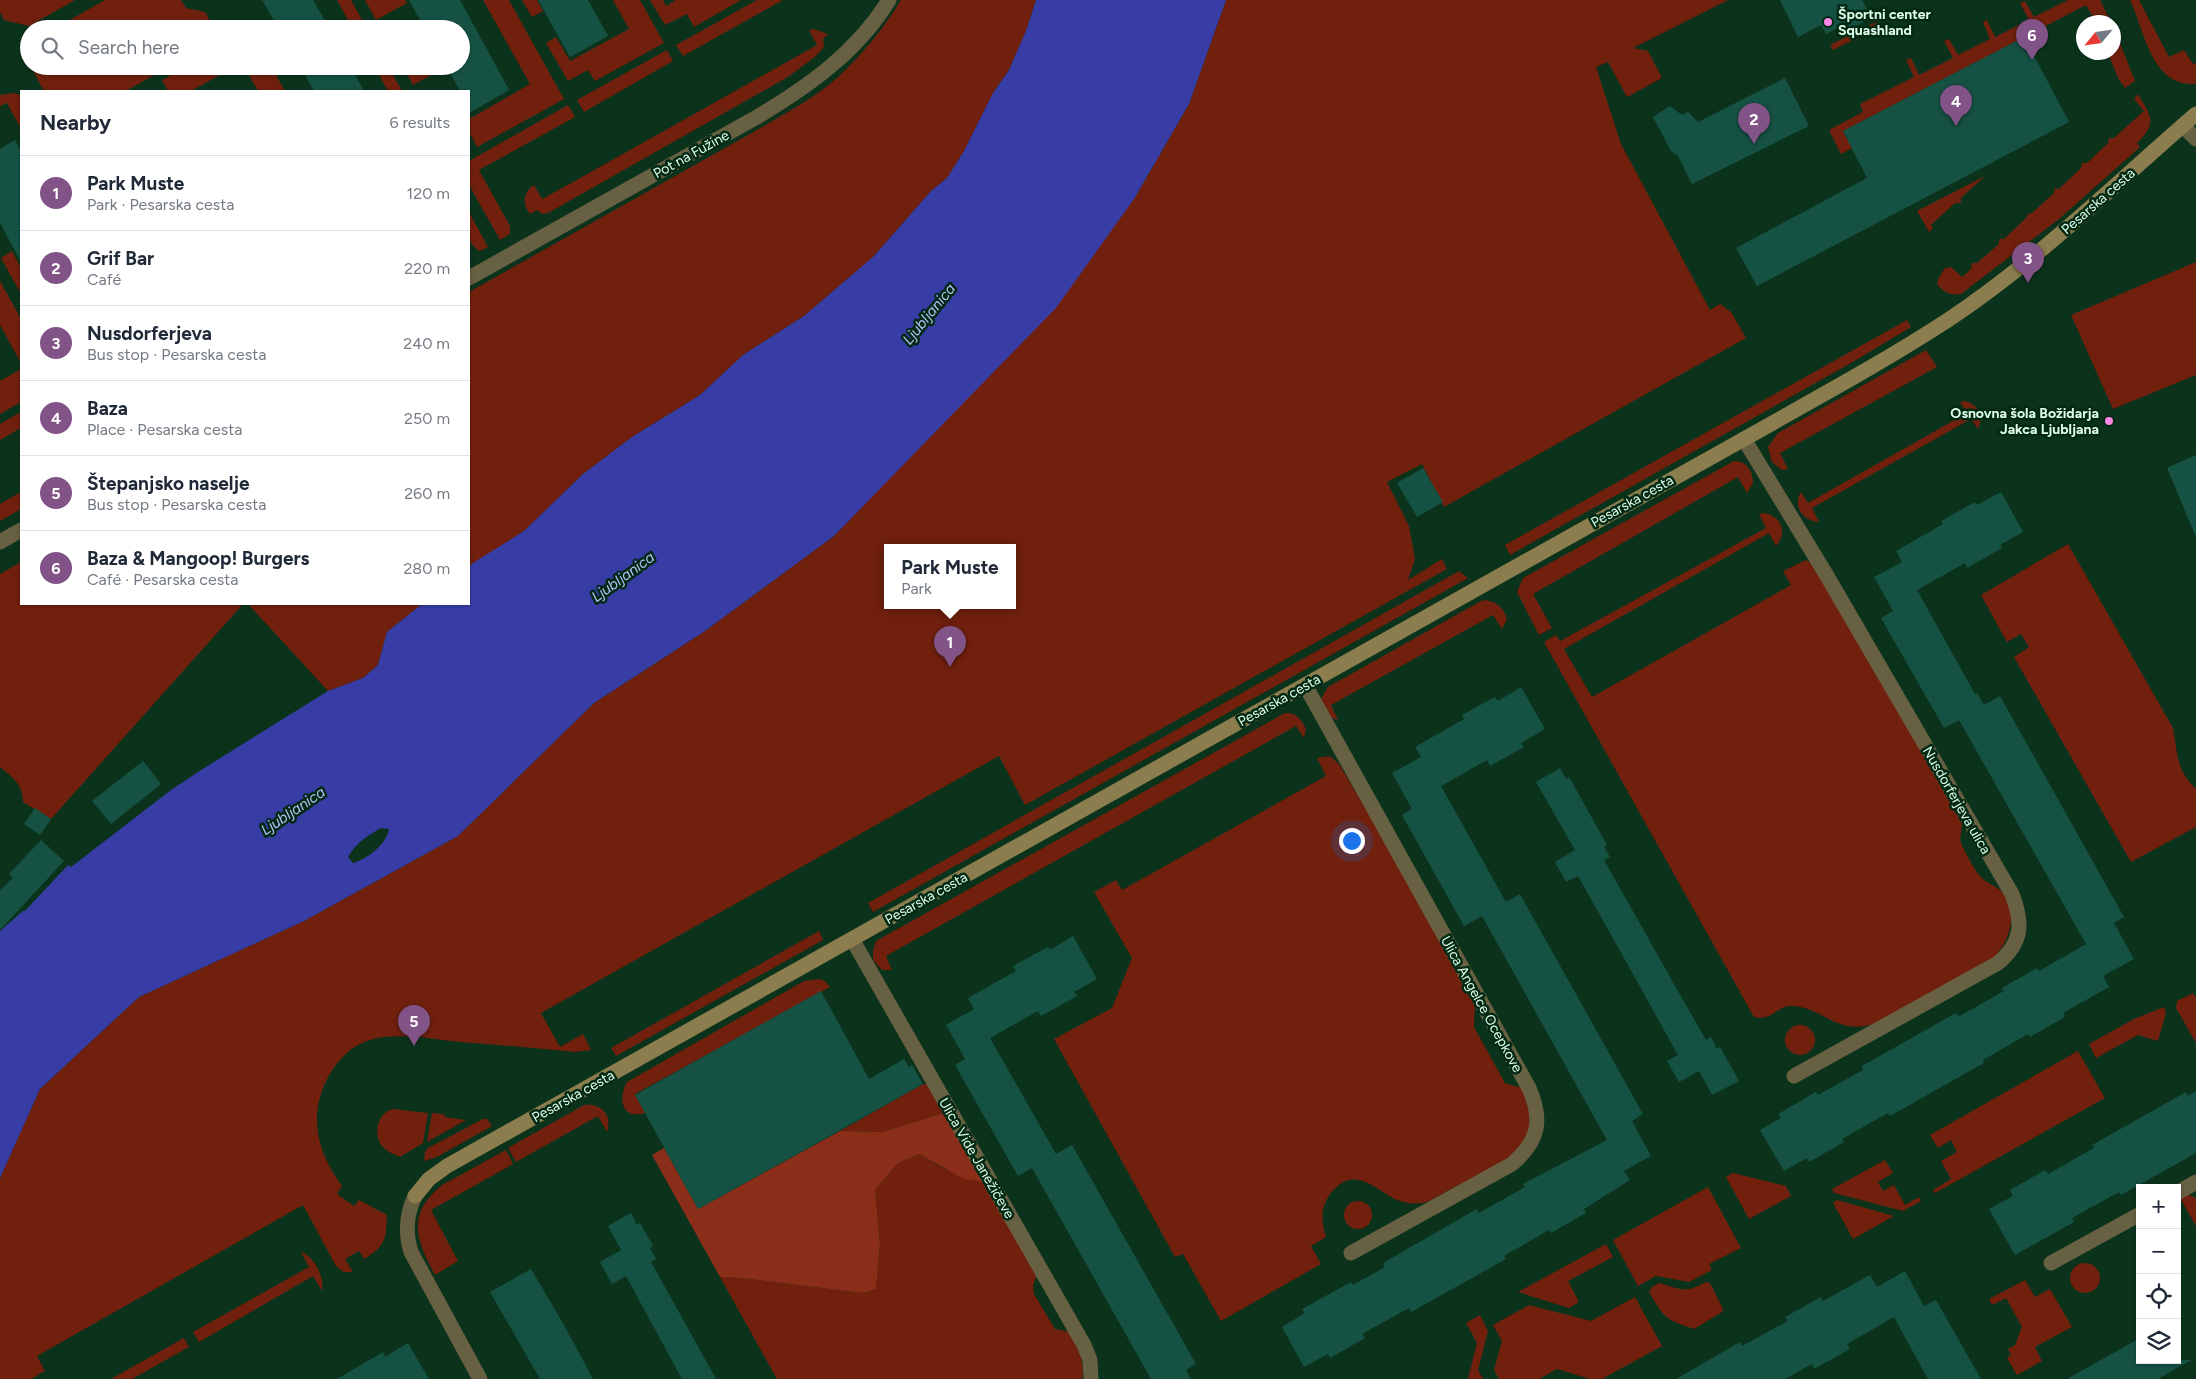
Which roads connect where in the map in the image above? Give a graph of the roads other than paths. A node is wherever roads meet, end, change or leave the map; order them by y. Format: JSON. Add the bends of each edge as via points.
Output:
{"nodes":[{"id":1,"x":889,"y":0,"type":"edge"},
{"id":2,"x":2196,"y":114,"type":"edge"},
{"id":3,"x":2182,"y":126,"type":"junction"},
{"id":4,"x":2196,"y":139,"type":"edge"},
{"id":5,"x":470,"y":277,"type":"edge"},
{"id":6,"x":1744,"y":439,"type":"junction"},
{"id":7,"x":20,"y":531,"type":"edge"},
{"id":8,"x":0,"y":542,"type":"edge"},
{"id":9,"x":1305,"y":685,"type":"junction"},
{"id":10,"x":852,"y":939,"type":"junction"},
{"id":11,"x":1794,"y":1076,"type":"dead end"},
{"id":12,"x":2196,"y":1182,"type":"edge"},
{"id":13,"x":2181,"y":1190,"type":"edge"},
{"id":14,"x":2136,"y":1216,"type":"edge"},
{"id":15,"x":1351,"y":1253,"type":"dead end"},
{"id":16,"x":2051,"y":1263,"type":"dead end"},
{"id":17,"x":480,"y":1379,"type":"edge"},
{"id":18,"x":1091,"y":1379,"type":"edge"}],
"edges":[{"from":1,"to":5,"type":"street","name":"Pot na Fužine","via":[[858,40],[799,91]]},
{"from":2,"to":3,"type":"street","name":"Pesarska cesta"},
{"from":3,"to":4,"type":"street"},
{"from":3,"to":6,"type":"street","name":"Pesarska cesta","via":[[2072,225],[1948,319]]},
{"from":6,"to":9,"type":"street","name":"Pesarska cesta"},
{"from":6,"to":11,"type":"street","name":"Nusdorferjeva ulica","via":[[2007,885],[2019,916],[2015,944],[1998,963]]},
{"from":7,"to":8,"type":"street"},
{"from":9,"to":10,"type":"street","name":"Pesarska cesta"},
{"from":9,"to":15,"type":"street","name":"Ulica Angelce Ocepkove","via":[[1529,1088],[1537,1115],[1531,1143],[1512,1164]]},
{"from":10,"to":17,"type":"street","name":"Pesarska cesta","via":[[429,1179],[415,1196],[407,1218],[408,1241],[426,1284]]},
{"from":10,"to":18,"type":"street","name":"Ulica Vide Janežičeve","via":[[1084,1345],[1090,1360]]},
{"from":12,"to":13,"type":"street"},
{"from":14,"to":16,"type":"street"}]}
